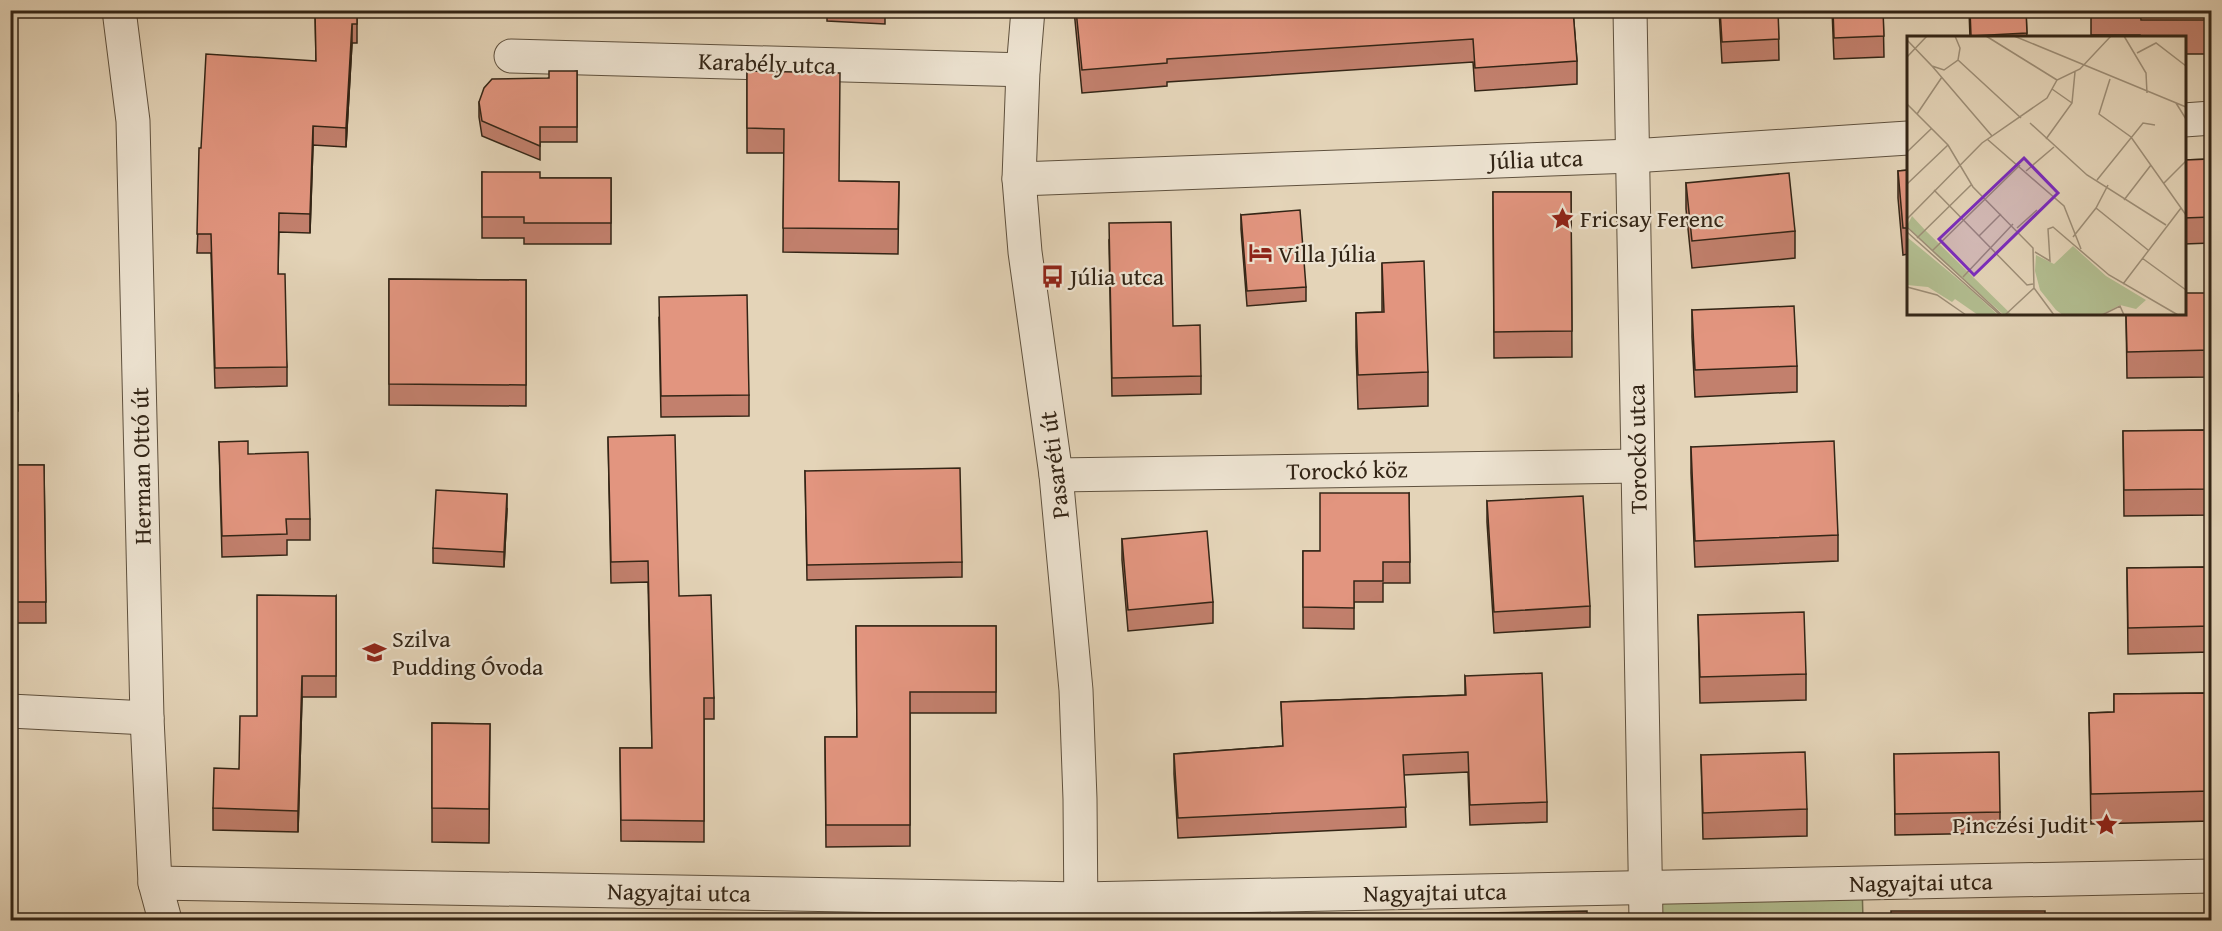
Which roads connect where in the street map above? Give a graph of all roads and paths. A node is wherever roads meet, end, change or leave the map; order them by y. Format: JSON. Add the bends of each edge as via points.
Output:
{"nodes":[{"id":1,"x":120,"y":10,"type":"edge"},
{"id":2,"x":1028,"y":10,"type":"edge"},
{"id":3,"x":1630,"y":10,"type":"edge"},
{"id":4,"x":511,"y":56,"type":"dead end"},
{"id":5,"x":1023,"y":70,"type":"junction"},
{"id":6,"x":2211,"y":118,"type":"edge"},
{"id":7,"x":2186,"y":120,"type":"edge"},
{"id":8,"x":1907,"y":138,"type":"edge"},
{"id":9,"x":1632,"y":156,"type":"junction"},
{"id":10,"x":1018,"y":179,"type":"junction"},
{"id":11,"x":1637,"y":466,"type":"junction"},
{"id":12,"x":1056,"y":475,"type":"junction"},
{"id":13,"x":10,"y":711,"type":"edge"},
{"id":14,"x":147,"y":718,"type":"junction"},
{"id":15,"x":2211,"y":876,"type":"edge"},
{"id":16,"x":155,"y":883,"type":"junction"},
{"id":17,"x":1646,"y":888,"type":"junction"},
{"id":18,"x":1081,"y":910,"type":"edge"},
{"id":19,"x":165,"y":921,"type":"edge"},
{"id":20,"x":1646,"y":921,"type":"edge"}],
"edges":[{"from":1,"to":14,"type":"street","name":"Herman Ottó út","via":[[133,121]]},
{"from":2,"to":5,"type":"street","name":"Pasaréti út"},
{"from":3,"to":9,"type":"street","name":"Torockó utca"},
{"from":4,"to":5,"type":"street","name":"Karabély utca"},
{"from":5,"to":10,"type":"street","name":"Pasaréti út"},
{"from":6,"to":7,"type":"street"},
{"from":8,"to":9,"type":"street","name":"Júlia utca"},
{"from":9,"to":10,"type":"street","name":"Júlia utca"},
{"from":9,"to":11,"type":"street","name":"Torockó utca"},
{"from":10,"to":12,"type":"street","name":"Pasaréti út"},
{"from":11,"to":12,"type":"street","name":"Torockó köz"},
{"from":11,"to":17,"type":"street","name":"Torockó utca"},
{"from":12,"to":18,"type":"street","name":"Pasaréti út","via":[[1076,690]]},
{"from":13,"to":14,"type":"street"},
{"from":14,"to":16,"type":"street","name":"Herman Ottó út"},
{"from":15,"to":17,"type":"street","name":"Nagyajtai utca"},
{"from":16,"to":18,"type":"street","name":"Nagyajtai utca"},
{"from":16,"to":19,"type":"street","name":"Herman Ottó út"},
{"from":17,"to":18,"type":"street","name":"Nagyajtai utca"},
{"from":17,"to":20,"type":"street","name":"Torockó utca"}]}
